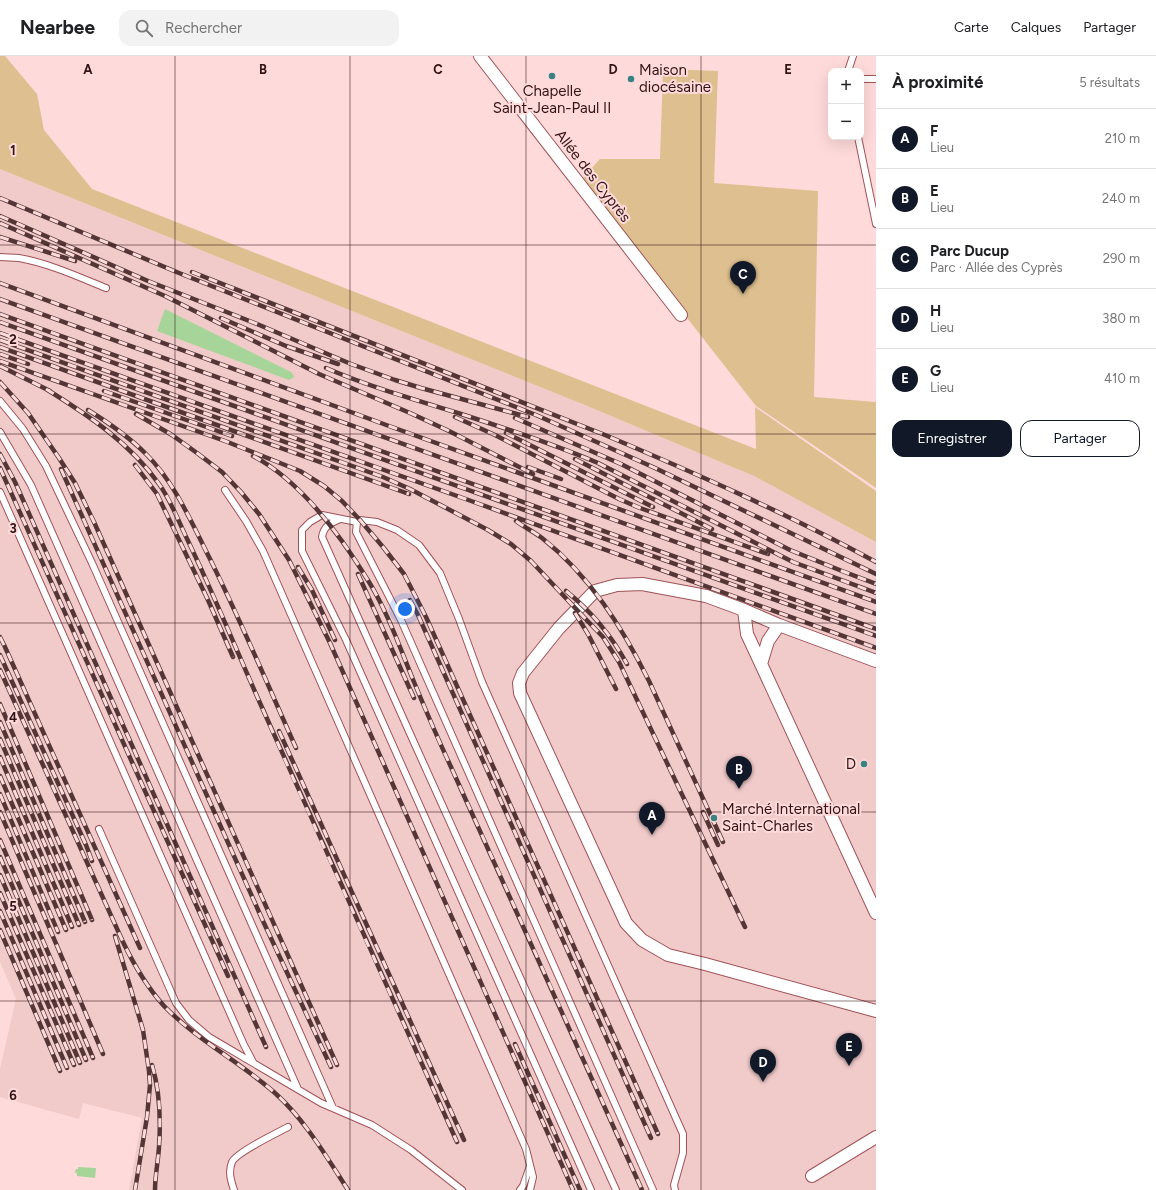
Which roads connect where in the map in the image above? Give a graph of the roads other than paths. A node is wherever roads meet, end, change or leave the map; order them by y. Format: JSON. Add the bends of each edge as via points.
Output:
{"nodes":[{"id":1,"x":480,"y":56,"type":"edge"},
{"id":2,"x":853,"y":56,"type":"edge"},
{"id":3,"x":849,"y":68,"type":"edge"},
{"id":4,"x":864,"y":79,"type":"edge"},
{"id":5,"x":876,"y":80,"type":"edge"},
{"id":6,"x":859,"y":140,"type":"edge"},
{"id":7,"x":876,"y":224,"type":"edge"},
{"id":8,"x":0,"y":257,"type":"edge"},
{"id":9,"x":106,"y":288,"type":"dead end"},
{"id":10,"x":681,"y":315,"type":"dead end"},
{"id":11,"x":0,"y":401,"type":"edge"},
{"id":12,"x":0,"y":432,"type":"edge"},
{"id":13,"x":225,"y":490,"type":"dead end"},
{"id":14,"x":0,"y":492,"type":"edge"},
{"id":15,"x":340,"y":519,"type":"junction"},
{"id":16,"x":357,"y":522,"type":"junction"},
{"id":17,"x":744,"y":610,"type":"junction"},
{"id":18,"x":779,"y":625,"type":"junction"},
{"id":19,"x":876,"y":661,"type":"edge"},
{"id":20,"x":761,"y":664,"type":"junction"},
{"id":21,"x":99,"y":829,"type":"dead end"},
{"id":22,"x":876,"y":913,"type":"edge"},
{"id":23,"x":876,"y":1012,"type":"edge"},
{"id":24,"x":253,"y":1062,"type":"junction"},
{"id":25,"x":298,"y":1089,"type":"junction"},
{"id":26,"x":333,"y":1108,"type":"junction"},
{"id":27,"x":288,"y":1127,"type":"dead end"},
{"id":28,"x":876,"y":1136,"type":"edge"},
{"id":29,"x":530,"y":1166,"type":"junction"},
{"id":30,"x":812,"y":1176,"type":"dead end"},
{"id":31,"x":448,"y":1179,"type":"junction"},
{"id":32,"x":234,"y":1190,"type":"edge"},
{"id":33,"x":455,"y":1190,"type":"edge"},
{"id":34,"x":462,"y":1190,"type":"edge"},
{"id":35,"x":520,"y":1190,"type":"edge"},
{"id":36,"x":530,"y":1190,"type":"edge"},
{"id":37,"x":591,"y":1190,"type":"edge"},
{"id":38,"x":616,"y":1190,"type":"edge"},
{"id":39,"x":653,"y":1190,"type":"edge"},
{"id":40,"x":675,"y":1190,"type":"edge"}],
"edges":[{"from":1,"to":10,"type":"street","name":"Allée des Cyprès"},
{"from":2,"to":3,"type":"lane"},
{"from":4,"to":5,"type":"lane"},
{"from":6,"to":7,"type":"lane"},
{"from":8,"to":9,"type":"lane","via":[[39,263]]},
{"from":11,"to":26,"type":"lane","via":[[23,429],[46,466],[92,563]]},
{"from":12,"to":25,"type":"lane","via":[[31,485]]},
{"from":13,"to":29,"type":"lane","via":[[263,551],[526,1149]]},
{"from":14,"to":24,"type":"lane"},
{"from":15,"to":16,"type":"lane"},
{"from":15,"to":37,"type":"lane","via":[[322,515],[310,522],[302,530],[302,551],[346,640]]},
{"from":15,"to":38,"type":"lane","via":[[329,524],[323,530],[322,537]]},
{"from":16,"to":39,"type":"lane","via":[[356,532],[401,620]]},
{"from":16,"to":40,"type":"lane","via":[[377,522],[397,530],[419,545],[440,573],[482,682],[683,1134]]},
{"from":17,"to":18,"type":"street"},
{"from":17,"to":20,"type":"street","via":[[747,634]]},
{"from":17,"to":23,"type":"street","via":[[706,596],[642,584],[617,585],[595,592],[559,628],[523,673],[519,683],[520,693],[626,923],[642,940],[668,955]]},
{"from":18,"to":19,"type":"street"},
{"from":18,"to":20,"type":"street","via":[[768,641]]},
{"from":20,"to":22,"type":"street"},
{"from":21,"to":24,"type":"lane","via":[[176,1003],[189,1020],[209,1037]]},
{"from":24,"to":25,"type":"lane"},
{"from":25,"to":26,"type":"lane"},
{"from":26,"to":31,"type":"lane","via":[[372,1125],[411,1150]]},
{"from":27,"to":32,"type":"lane","via":[[240,1154],[232,1162],[230,1176]]},
{"from":28,"to":30,"type":"street"},
{"from":29,"to":35,"type":"lane"},
{"from":29,"to":36,"type":"lane","via":[[533,1177]]},
{"from":31,"to":33,"type":"lane"},
{"from":31,"to":34,"type":"lane"}]}
